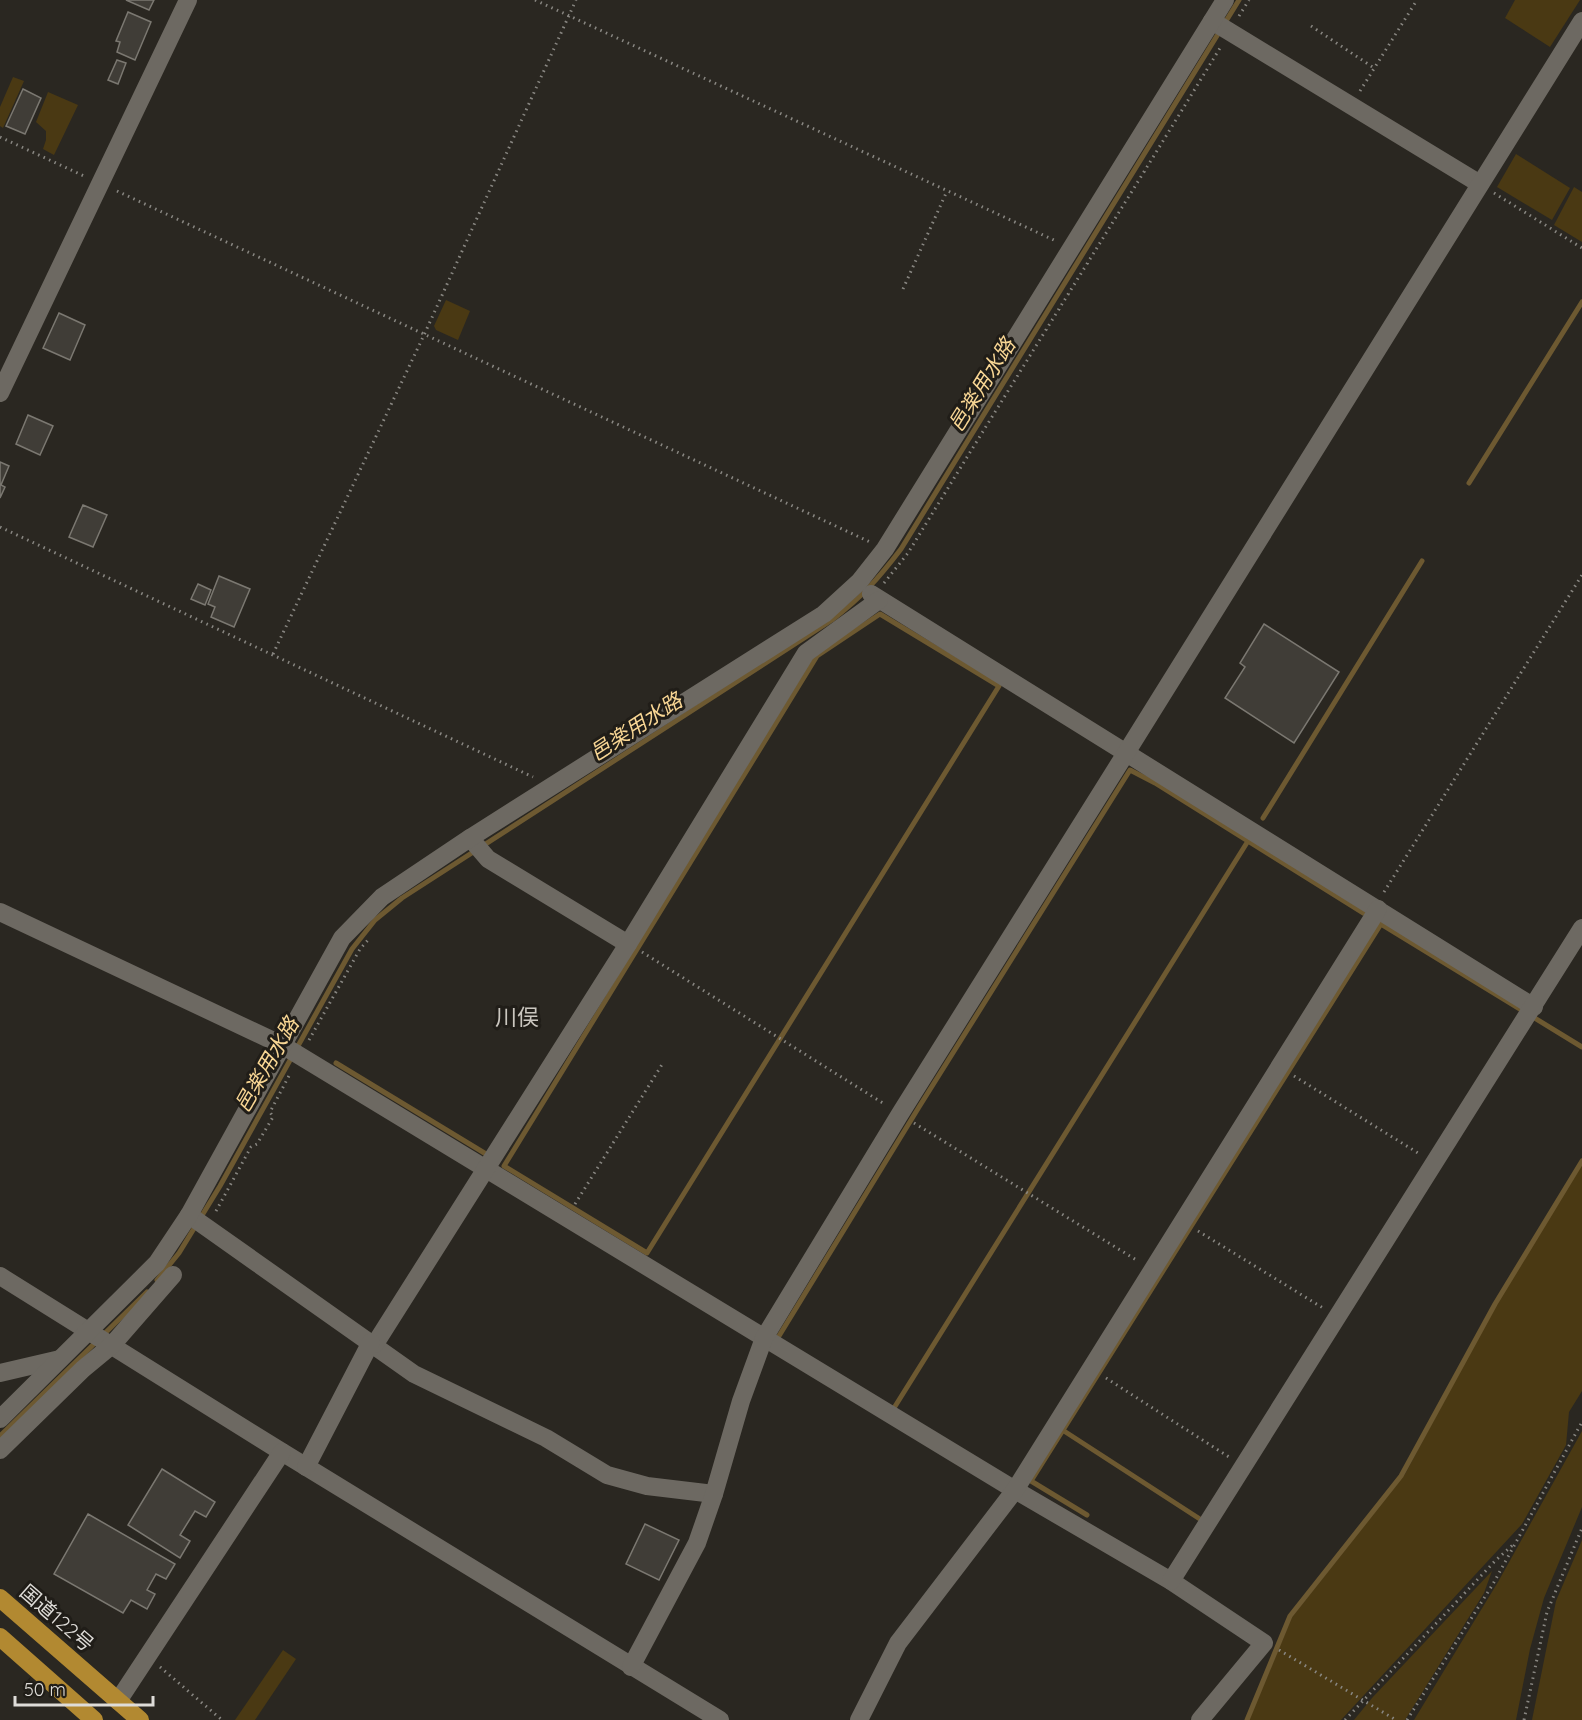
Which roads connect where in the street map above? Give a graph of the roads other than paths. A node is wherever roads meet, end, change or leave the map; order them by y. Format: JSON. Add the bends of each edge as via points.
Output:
{"nodes":[{"id":1,"x":188,"y":0,"type":"edge"},
{"id":2,"x":1225,"y":0,"type":"edge"},
{"id":3,"x":1212,"y":21,"type":"junction"},
{"id":4,"x":1582,"y":21,"type":"edge"},
{"id":5,"x":1480,"y":184,"type":"junction"},
{"id":6,"x":0,"y":393,"type":"edge"},
{"id":7,"x":859,"y":582,"type":"junction"},
{"id":8,"x":877,"y":598,"type":"junction"},
{"id":9,"x":1126,"y":753,"type":"junction"},
{"id":10,"x":470,"y":838,"type":"junction"},
{"id":11,"x":1376,"y":908,"type":"junction"},
{"id":12,"x":0,"y":912,"type":"edge"},
{"id":13,"x":1582,"y":928,"type":"edge"},
{"id":14,"x":628,"y":944,"type":"junction"},
{"id":15,"x":1534,"y":1007,"type":"junction"},
{"id":16,"x":282,"y":1045,"type":"junction"},
{"id":17,"x":486,"y":1169,"type":"junction"},
{"id":18,"x":189,"y":1215,"type":"junction"},
{"id":19,"x":173,"y":1275,"type":"dead end"},
{"id":20,"x":0,"y":1276,"type":"edge"},
{"id":21,"x":90,"y":1331,"type":"junction"},
{"id":22,"x":764,"y":1338,"type":"junction"},
{"id":23,"x":373,"y":1343,"type":"junction"},
{"id":24,"x":112,"y":1345,"type":"junction"},
{"id":25,"x":60,"y":1359,"type":"junction"},
{"id":26,"x":0,"y":1373,"type":"edge"},
{"id":27,"x":0,"y":1419,"type":"edge"},
{"id":28,"x":0,"y":1450,"type":"edge"},
{"id":29,"x":282,"y":1452,"type":"junction"},
{"id":30,"x":306,"y":1467,"type":"junction"},
{"id":31,"x":1016,"y":1491,"type":"junction"},
{"id":32,"x":714,"y":1494,"type":"junction"},
{"id":33,"x":1171,"y":1581,"type":"junction"},
{"id":34,"x":0,"y":1598,"type":"edge"},
{"id":35,"x":0,"y":1637,"type":"edge"},
{"id":36,"x":631,"y":1667,"type":"junction"},
{"id":37,"x":118,"y":1701,"type":"junction"},
{"id":38,"x":94,"y":1720,"type":"edge"},
{"id":39,"x":140,"y":1720,"type":"edge"},
{"id":40,"x":720,"y":1720,"type":"edge"},
{"id":41,"x":859,"y":1720,"type":"edge"},
{"id":42,"x":1200,"y":1720,"type":"edge"}],
"edges":[{"from":1,"to":6,"type":"street"},
{"from":2,"to":3,"type":"street"},
{"from":3,"to":5,"type":"street"},
{"from":3,"to":7,"type":"street","via":[[885,549]]},
{"from":4,"to":5,"type":"street"},
{"from":5,"to":9,"type":"street"},
{"from":7,"to":8,"type":"street"},
{"from":7,"to":10,"type":"street","via":[[824,614]]},
{"from":8,"to":9,"type":"street"},
{"from":8,"to":14,"type":"street","via":[[806,653]]},
{"from":9,"to":11,"type":"street"},
{"from":9,"to":22,"type":"street"},
{"from":10,"to":14,"type":"street","via":[[488,859]]},
{"from":10,"to":16,"type":"street","via":[[382,897],[342,938]]},
{"from":11,"to":15,"type":"street"},
{"from":11,"to":31,"type":"street"},
{"from":12,"to":16,"type":"street"},
{"from":13,"to":15,"type":"street"},
{"from":14,"to":17,"type":"street"},
{"from":15,"to":33,"type":"street"},
{"from":16,"to":17,"type":"street"},
{"from":16,"to":18,"type":"street"},
{"from":17,"to":22,"type":"street"},
{"from":17,"to":23,"type":"street"},
{"from":18,"to":21,"type":"street","via":[[157,1263]]},
{"from":18,"to":23,"type":"street"},
{"from":19,"to":24,"type":"street"},
{"from":20,"to":21,"type":"street"},
{"from":21,"to":24,"type":"street"},
{"from":21,"to":25,"type":"street"},
{"from":22,"to":31,"type":"street"},
{"from":22,"to":32,"type":"street"},
{"from":23,"to":30,"type":"street"},
{"from":23,"to":32,"type":"street","via":[[414,1374],[546,1438],[607,1475],[647,1486]]},
{"from":24,"to":28,"type":"street","via":[[82,1369]]},
{"from":24,"to":29,"type":"street"},
{"from":25,"to":26,"type":"street"},
{"from":25,"to":27,"type":"street"},
{"from":29,"to":30,"type":"street"},
{"from":29,"to":37,"type":"street"},
{"from":30,"to":36,"type":"street"},
{"from":31,"to":33,"type":"street"},
{"from":31,"to":41,"type":"street","via":[[898,1642]]},
{"from":32,"to":36,"type":"street","via":[[697,1543]]},
{"from":33,"to":42,"type":"street","via":[[1264,1643]]},
{"from":34,"to":37,"type":"highway","name":"国道122号"},
{"from":35,"to":38,"type":"highway"},
{"from":36,"to":40,"type":"street"},
{"from":37,"to":39,"type":"highway","name":"国道122号"}]}
